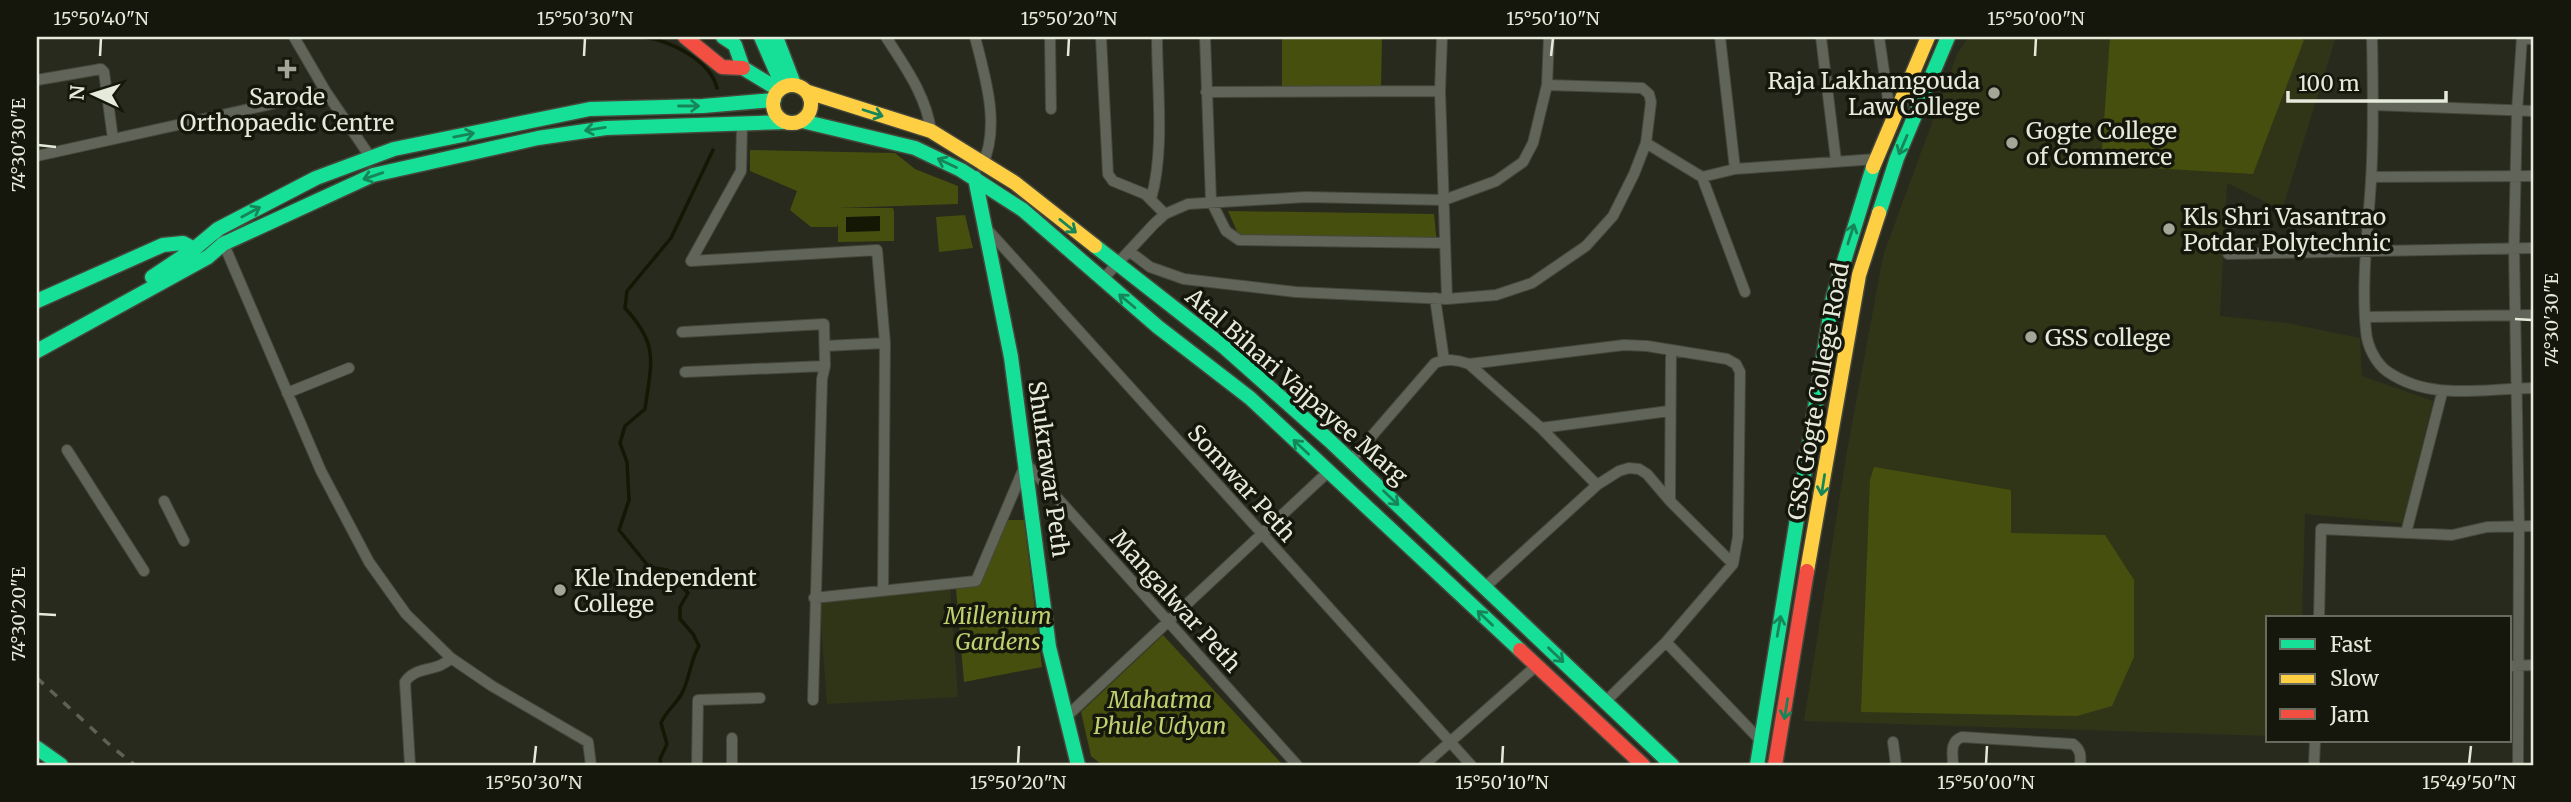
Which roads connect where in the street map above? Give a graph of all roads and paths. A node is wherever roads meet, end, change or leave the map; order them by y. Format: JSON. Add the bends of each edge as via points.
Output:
{"nodes":[{"id":1,"x":293,"y":37,"type":"edge"},
{"id":2,"x":685,"y":37,"type":"edge"},
{"id":3,"x":761,"y":37,"type":"edge"},
{"id":4,"x":776,"y":37,"type":"edge"},
{"id":5,"x":886,"y":37,"type":"edge"},
{"id":6,"x":975,"y":37,"type":"edge"},
{"id":7,"x":1050,"y":37,"type":"edge"},
{"id":8,"x":1101,"y":37,"type":"edge"},
{"id":9,"x":1157,"y":37,"type":"edge"},
{"id":10,"x":1205,"y":37,"type":"edge"},
{"id":11,"x":1442,"y":37,"type":"edge"},
{"id":12,"x":1549,"y":37,"type":"edge"},
{"id":13,"x":1720,"y":37,"type":"edge"},
{"id":14,"x":1821,"y":37,"type":"edge"},
{"id":15,"x":1879,"y":37,"type":"edge"},
{"id":16,"x":1928,"y":37,"type":"edge"},
{"id":17,"x":1948,"y":37,"type":"edge"},
{"id":18,"x":2372,"y":37,"type":"edge"},
{"id":19,"x":2522,"y":37,"type":"edge"},
{"id":20,"x":2534,"y":39,"type":"edge"},
{"id":21,"x":729,"y":41,"type":"edge"},
{"id":22,"x":743,"y":68,"type":"junction"},
{"id":23,"x":37,"y":80,"type":"edge"},
{"id":24,"x":1547,"y":85,"type":"junction"},
{"id":25,"x":782,"y":90,"type":"junction"},
{"id":26,"x":1440,"y":91,"type":"junction"},
{"id":27,"x":326,"y":92,"type":"junction"},
{"id":28,"x":808,"y":92,"type":"junction"},
{"id":29,"x":1206,"y":92,"type":"junction"},
{"id":30,"x":2373,"y":105,"type":"junction"},
{"id":31,"x":1051,"y":109,"type":"dead end"},
{"id":32,"x":2517,"y":111,"type":"junction"},
{"id":33,"x":2534,"y":111,"type":"edge"},
{"id":34,"x":802,"y":121,"type":"junction"},
{"id":35,"x":786,"y":122,"type":"junction"},
{"id":36,"x":1892,"y":124,"type":"junction"},
{"id":37,"x":742,"y":125,"type":"junction"},
{"id":38,"x":930,"y":131,"type":"junction"},
{"id":39,"x":113,"y":139,"type":"junction"},
{"id":40,"x":1646,"y":143,"type":"junction"},
{"id":41,"x":37,"y":156,"type":"edge"},
{"id":42,"x":370,"y":158,"type":"junction"},
{"id":43,"x":1876,"y":159,"type":"junction"},
{"id":44,"x":1836,"y":161,"type":"junction"},
{"id":45,"x":984,"y":163,"type":"junction"},
{"id":46,"x":1735,"y":169,"type":"junction"},
{"id":47,"x":2518,"y":176,"type":"junction"},
{"id":48,"x":2534,"y":176,"type":"edge"},
{"id":49,"x":1702,"y":177,"type":"junction"},
{"id":50,"x":2371,"y":177,"type":"junction"},
{"id":51,"x":975,"y":178,"type":"junction"},
{"id":52,"x":1151,"y":199,"type":"junction"},
{"id":53,"x":1444,"y":200,"type":"junction"},
{"id":54,"x":1211,"y":201,"type":"junction"},
{"id":55,"x":1165,"y":214,"type":"junction"},
{"id":56,"x":984,"y":226,"type":"junction"},
{"id":57,"x":218,"y":229,"type":"junction"},
{"id":58,"x":1445,"y":243,"type":"junction"},
{"id":59,"x":223,"y":244,"type":"junction"},
{"id":60,"x":2514,"y":248,"type":"junction"},
{"id":61,"x":2534,"y":248,"type":"edge"},
{"id":62,"x":194,"y":249,"type":"junction"},
{"id":63,"x":2367,"y":250,"type":"junction"},
{"id":64,"x":1129,"y":251,"type":"junction"},
{"id":65,"x":2228,"y":254,"type":"dead end"},
{"id":66,"x":1116,"y":264,"type":"junction"},
{"id":67,"x":1102,"y":280,"type":"junction"},
{"id":68,"x":1745,"y":292,"type":"dead end"},
{"id":69,"x":1435,"y":298,"type":"junction"},
{"id":70,"x":1447,"y":299,"type":"junction"},
{"id":71,"x":37,"y":301,"type":"edge"},
{"id":72,"x":2516,"y":315,"type":"junction"},
{"id":73,"x":2534,"y":315,"type":"edge"},
{"id":74,"x":2366,"y":317,"type":"junction"},
{"id":75,"x":682,"y":332,"type":"dead end"},
{"id":76,"x":37,"y":339,"type":"edge"},
{"id":77,"x":885,"y":343,"type":"junction"},
{"id":78,"x":825,"y":345,"type":"junction"},
{"id":79,"x":1671,"y":350,"type":"junction"},
{"id":80,"x":37,"y":351,"type":"edge"},
{"id":81,"x":1444,"y":360,"type":"junction"},
{"id":82,"x":1469,"y":364,"type":"junction"},
{"id":83,"x":825,"y":366,"type":"junction"},
{"id":84,"x":349,"y":368,"type":"dead end"},
{"id":85,"x":685,"y":372,"type":"dead end"},
{"id":86,"x":2517,"y":388,"type":"junction"},
{"id":87,"x":2534,"y":388,"type":"edge"},
{"id":88,"x":287,"y":393,"type":"junction"},
{"id":89,"x":2442,"y":393,"type":"junction"},
{"id":90,"x":1669,"y":411,"type":"junction"},
{"id":91,"x":1541,"y":428,"type":"junction"},
{"id":92,"x":67,"y":450,"type":"dead end"},
{"id":93,"x":1351,"y":460,"type":"junction"},
{"id":94,"x":1026,"y":463,"type":"junction"},
{"id":95,"x":1328,"y":472,"type":"junction"},
{"id":96,"x":1597,"y":485,"type":"junction"},
{"id":97,"x":164,"y":500,"type":"dead end"},
{"id":98,"x":1670,"y":500,"type":"junction"},
{"id":99,"x":2519,"y":526,"type":"junction"},
{"id":100,"x":2534,"y":526,"type":"edge"},
{"id":101,"x":2406,"y":533,"type":"junction"},
{"id":102,"x":1262,"y":534,"type":"junction"},
{"id":103,"x":184,"y":541,"type":"dead end"},
{"id":104,"x":1733,"y":564,"type":"junction"},
{"id":105,"x":144,"y":570,"type":"dead end"},
{"id":106,"x":1485,"y":587,"type":"junction"},
{"id":107,"x":883,"y":590,"type":"junction"},
{"id":108,"x":814,"y":598,"type":"junction"},
{"id":109,"x":2319,"y":616,"type":"edge"},
{"id":110,"x":1168,"y":622,"type":"junction"},
{"id":111,"x":1666,"y":642,"type":"junction"},
{"id":112,"x":451,"y":658,"type":"junction"},
{"id":113,"x":2534,"y":665,"type":"edge"},
{"id":114,"x":1536,"y":666,"type":"junction"},
{"id":115,"x":2514,"y":666,"type":"edge"},
{"id":116,"x":760,"y":698,"type":"dead end"},
{"id":117,"x":813,"y":699,"type":"dead end"},
{"id":118,"x":1605,"y":702,"type":"junction"},
{"id":119,"x":1066,"y":717,"type":"junction"},
{"id":120,"x":732,"y":737,"type":"dead end"},
{"id":121,"x":1450,"y":742,"type":"junction"},
{"id":122,"x":1762,"y":742,"type":"junction"},
{"id":123,"x":1893,"y":742,"type":"dead end"},
{"id":124,"x":2315,"y":742,"type":"edge"},
{"id":125,"x":37,"y":748,"type":"edge"},
{"id":126,"x":1079,"y":764,"type":"edge"},
{"id":127,"x":61,"y":765,"type":"edge"},
{"id":128,"x":410,"y":765,"type":"edge"},
{"id":129,"x":591,"y":765,"type":"edge"},
{"id":130,"x":698,"y":765,"type":"edge"},
{"id":131,"x":732,"y":765,"type":"edge"},
{"id":132,"x":1297,"y":765,"type":"edge"},
{"id":133,"x":1424,"y":765,"type":"edge"},
{"id":134,"x":1471,"y":765,"type":"edge"},
{"id":135,"x":1643,"y":765,"type":"edge"},
{"id":136,"x":1672,"y":765,"type":"edge"},
{"id":137,"x":1756,"y":765,"type":"edge"},
{"id":138,"x":1775,"y":765,"type":"edge"},
{"id":139,"x":1896,"y":765,"type":"edge"},
{"id":140,"x":1953,"y":765,"type":"edge"},
{"id":141,"x":2081,"y":765,"type":"edge"},
{"id":142,"x":2314,"y":765,"type":"edge"},
{"id":143,"x":2518,"y":765,"type":"edge"}],
"edges":[{"from":1,"to":27,"type":"street"},
{"from":2,"to":22,"type":"main road","via":[[722,67]]},
{"from":3,"to":25,"type":"main road"},
{"from":4,"to":25,"type":"main road"},
{"from":5,"to":38,"type":"street","via":[[922,95]]},
{"from":6,"to":45,"type":"street","via":[[990,116]]},
{"from":7,"to":31,"type":"street"},
{"from":8,"to":52,"type":"street","via":[[1108,174],[1113,181]]},
{"from":9,"to":52,"type":"street","via":[[1158,154]]},
{"from":10,"to":29,"type":"street"},
{"from":11,"to":26,"type":"street"},
{"from":12,"to":24,"type":"street"},
{"from":13,"to":46,"type":"street"},
{"from":14,"to":44,"type":"street"},
{"from":15,"to":36,"type":"street"},
{"from":16,"to":36,"type":"main road"},
{"from":17,"to":138,"type":"main road","name":"GSS Gogte College Road","one_way":true,"via":[[1897,158],[1859,275]]},
{"from":18,"to":30,"type":"street"},
{"from":19,"to":20,"type":"street"},
{"from":19,"to":32,"type":"street"},
{"from":21,"to":22,"type":"main road"},
{"from":22,"to":25,"type":"main road"},
{"from":23,"to":39,"type":"street","via":[[101,69]]},
{"from":24,"to":40,"type":"street","via":[[1643,88],[1651,102]]},
{"from":24,"to":53,"type":"street","via":[[1533,143],[1522,162],[1496,181]]},
{"from":25,"to":28,"type":"main road"},
{"from":25,"to":35,"type":"main road","via":[[777,115]]},
{"from":42,"to":25,"type":"main road","one_way":true,"via":[[394,149],[590,109],[715,105]]},
{"from":26,"to":29,"type":"street"},
{"from":26,"to":53,"type":"street"},
{"from":27,"to":39,"type":"street"},
{"from":27,"to":42,"type":"street"},
{"from":28,"to":34,"type":"main road","via":[[810,113]]},
{"from":28,"to":38,"type":"main road","name":"Atal Bihari Vajpayee Marg","one_way":true},
{"from":29,"to":54,"type":"street"},
{"from":30,"to":32,"type":"street"},
{"from":30,"to":50,"type":"street"},
{"from":32,"to":33,"type":"street"},
{"from":32,"to":47,"type":"street"},
{"from":34,"to":35,"type":"main road"},
{"from":51,"to":34,"type":"main road","name":"Atal Bihari Vajpayee Marg","one_way":true,"via":[[915,148]]},
{"from":35,"to":37,"type":"main road"},
{"from":36,"to":43,"type":"main road"},
{"from":37,"to":59,"type":"main road","one_way":true,"via":[[606,128],[537,138],[373,175]]},
{"from":37,"to":77,"type":"street","via":[[741,171],[691,261],[877,250]]},
{"from":38,"to":45,"type":"main road","name":"Atal Bihari Vajpayee Marg"},
{"from":39,"to":41,"type":"street"},
{"from":40,"to":49,"type":"street"},
{"from":40,"to":70,"type":"street","via":[[1613,216],[1586,246],[1532,283],[1496,295]]},
{"from":57,"to":42,"type":"main road","one_way":true,"via":[[316,178]]},
{"from":43,"to":44,"type":"street"},
{"from":122,"to":43,"type":"main road","one_way":true,"via":[[1833,297]]},
{"from":44,"to":46,"type":"street"},
{"from":45,"to":51,"type":"street"},
{"from":45,"to":66,"type":"main road","name":"Atal Bihari Vajpayee Marg","one_way":true},
{"from":46,"to":49,"type":"street"},
{"from":47,"to":48,"type":"street"},
{"from":47,"to":50,"type":"street"},
{"from":47,"to":60,"type":"street"},
{"from":49,"to":68,"type":"street"},
{"from":50,"to":63,"type":"street"},
{"from":51,"to":56,"type":"main road","name":"Shukrawar Peth"},
{"from":51,"to":67,"type":"main road","name":"Atal Bihari Vajpayee Marg","via":[[1023,210]]},
{"from":52,"to":55,"type":"street"},
{"from":53,"to":54,"type":"street","via":[[1306,197]]},
{"from":53,"to":58,"type":"street"},
{"from":54,"to":55,"type":"street"},
{"from":54,"to":58,"type":"street","via":[[1226,231],[1239,240]]},
{"from":55,"to":64,"type":"street"},
{"from":56,"to":94,"type":"main road","name":"Shukrawar Peth","via":[[1011,357]]},
{"from":56,"to":102,"type":"street","name":"Somwar Peth"},
{"from":57,"to":59,"type":"street"},
{"from":57,"to":62,"type":"main road"},
{"from":58,"to":70,"type":"street"},
{"from":59,"to":80,"type":"main road","via":[[208,257]]},
{"from":59,"to":88,"type":"street"},
{"from":60,"to":61,"type":"street"},
{"from":60,"to":63,"type":"street"},
{"from":60,"to":72,"type":"street"},
{"from":62,"to":71,"type":"main road","via":[[183,243],[163,245]]},
{"from":62,"to":76,"type":"main road","via":[[125,295]]},
{"from":63,"to":65,"type":"street"},
{"from":63,"to":74,"type":"street"},
{"from":64,"to":66,"type":"street"},
{"from":64,"to":69,"type":"street","via":[[1150,267],[1184,279],[1296,292]]},
{"from":66,"to":67,"type":"street"},
{"from":66,"to":93,"type":"main road","name":"Atal Bihari Vajpayee Marg","via":[[1224,347]]},
{"from":95,"to":67,"type":"main road","name":"Atal Bihari Vajpayee Marg","one_way":true,"via":[[1250,398]]},
{"from":69,"to":70,"type":"street"},
{"from":69,"to":81,"type":"street"},
{"from":72,"to":73,"type":"street"},
{"from":72,"to":74,"type":"street"},
{"from":72,"to":86,"type":"street"},
{"from":74,"to":89,"type":"street","via":[[2373,356],[2386,371],[2409,384]]},
{"from":75,"to":78,"type":"street","via":[[824,324]]},
{"from":77,"to":78,"type":"street"},
{"from":77,"to":107,"type":"street"},
{"from":78,"to":83,"type":"street"},
{"from":79,"to":82,"type":"street","via":[[1624,345]]},
{"from":79,"to":90,"type":"street"},
{"from":79,"to":104,"type":"street","via":[[1727,359],[1740,372],[1738,537]]},
{"from":81,"to":82,"type":"street"},
{"from":81,"to":93,"type":"street","via":[[1435,363]]},
{"from":82,"to":91,"type":"street"},
{"from":83,"to":85,"type":"street"},
{"from":83,"to":108,"type":"street"},
{"from":84,"to":88,"type":"street"},
{"from":86,"to":87,"type":"street"},
{"from":86,"to":89,"type":"street"},
{"from":86,"to":99,"type":"street"},
{"from":88,"to":112,"type":"street","via":[[369,562],[406,614]]},
{"from":89,"to":101,"type":"street"},
{"from":90,"to":91,"type":"street"},
{"from":90,"to":98,"type":"street"},
{"from":91,"to":96,"type":"street"},
{"from":92,"to":105,"type":"street"},
{"from":93,"to":106,"type":"main road","name":"Atal Bihari Vajpayee Marg","one_way":true},
{"from":94,"to":107,"type":"street","via":[[976,580]]},
{"from":94,"to":110,"type":"street","name":"Mangalwar Peth"},
{"from":94,"to":119,"type":"main road","name":"Shukrawar Peth","via":[[1049,647]]},
{"from":95,"to":102,"type":"street"},
{"from":114,"to":95,"type":"main road","name":"Atal Bihari Vajpayee Marg","one_way":true},
{"from":96,"to":98,"type":"street","via":[[1619,471],[1639,469]]},
{"from":96,"to":106,"type":"street"},
{"from":97,"to":103,"type":"street"},
{"from":98,"to":104,"type":"street"},
{"from":99,"to":100,"type":"street"},
{"from":99,"to":101,"type":"street","via":[[2452,535]]},
{"from":99,"to":115,"type":"street"},
{"from":101,"to":109,"type":"street","via":[[2321,529]]},
{"from":102,"to":110,"type":"street"},
{"from":102,"to":121,"type":"street","name":"Somwar Peth"},
{"from":104,"to":111,"type":"street"},
{"from":106,"to":118,"type":"main road","name":"Atal Bihari Vajpayee Marg","one_way":true},
{"from":107,"to":108,"type":"street"},
{"from":108,"to":117,"type":"street"},
{"from":110,"to":119,"type":"street"},
{"from":110,"to":132,"type":"street","name":"Mangalwar Peth"},
{"from":111,"to":118,"type":"street"},
{"from":111,"to":122,"type":"street"},
{"from":112,"to":128,"type":"street","via":[[441,667],[415,672],[405,682]]},
{"from":112,"to":129,"type":"street","via":[[588,742]]},
{"from":113,"to":115,"type":"street"},
{"from":114,"to":121,"type":"street"},
{"from":114,"to":135,"type":"main road","name":"Atal Bihari Vajpayee Marg"},
{"from":115,"to":143,"type":"street"},
{"from":116,"to":130,"type":"street","via":[[698,700]]},
{"from":118,"to":136,"type":"main road","name":"Atal Bihari Vajpayee Marg"},
{"from":119,"to":126,"type":"main road","name":"Shukrawar Peth"},
{"from":120,"to":131,"type":"street"},
{"from":121,"to":133,"type":"street"},
{"from":121,"to":134,"type":"street","name":"Somwar Peth"},
{"from":122,"to":137,"type":"main road"},
{"from":123,"to":139,"type":"street"},
{"from":124,"to":142,"type":"street"},
{"from":125,"to":127,"type":"main road"},
{"from":140,"to":141,"type":"street","via":[[1952,747],[1962,737],[2073,744],[2081,754]]}]}
